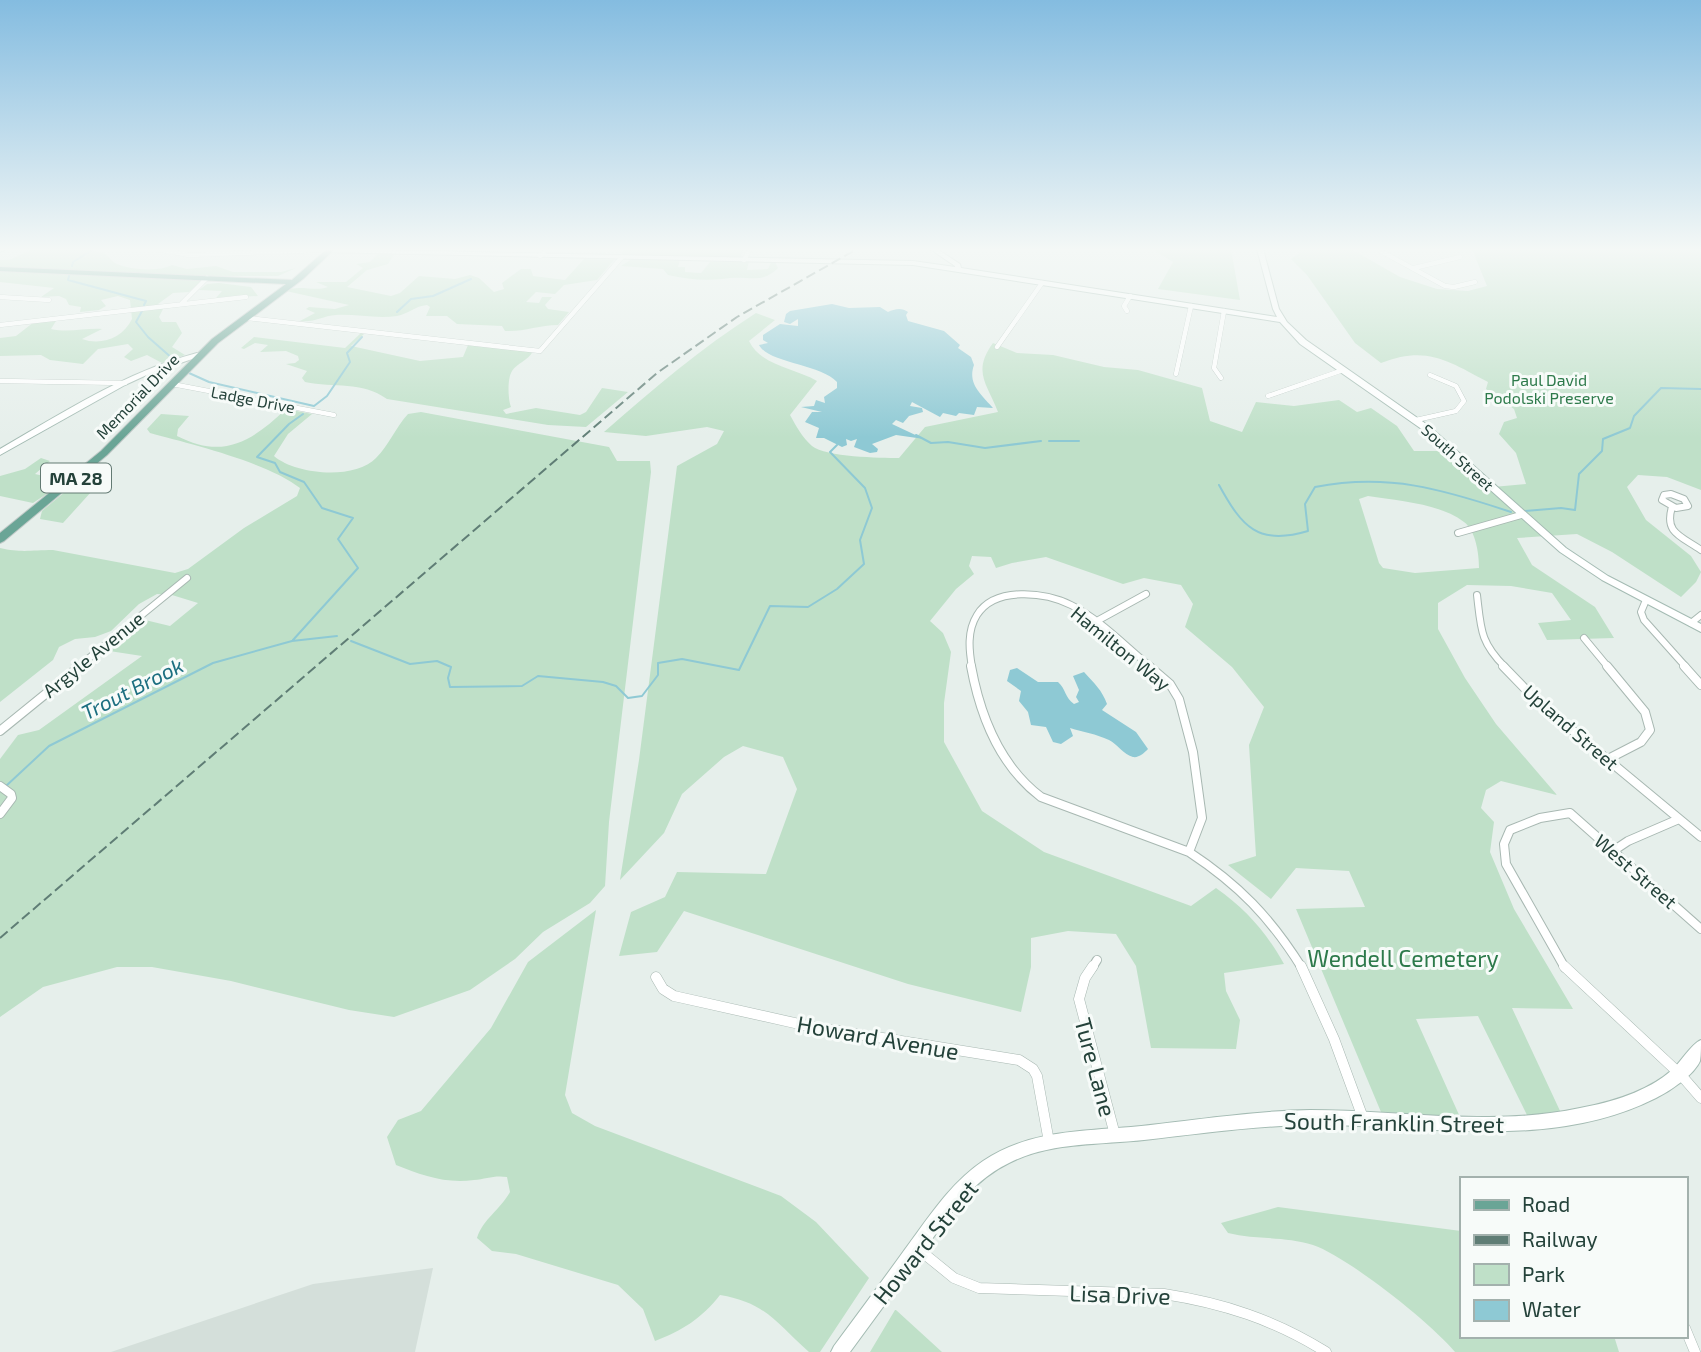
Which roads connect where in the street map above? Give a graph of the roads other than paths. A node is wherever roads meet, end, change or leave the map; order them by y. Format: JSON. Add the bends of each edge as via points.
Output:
{"nodes":[{"id":1,"x":106,"y":312,"type":"edge"},
{"id":2,"x":245,"y":312,"type":"edge"},
{"id":3,"x":254,"y":312,"type":"edge"},
{"id":4,"x":574,"y":312,"type":"edge"},
{"id":5,"x":1022,"y":312,"type":"edge"},
{"id":6,"x":1190,"y":312,"type":"edge"},
{"id":7,"x":1224,"y":312,"type":"edge"},
{"id":8,"x":1231,"y":312,"type":"edge"},
{"id":9,"x":1279,"y":312,"type":"edge"},
{"id":10,"x":247,"y":318,"type":"junction"},
{"id":11,"x":1281,"y":318,"type":"junction"},
{"id":12,"x":0,"y":325,"type":"edge"},
{"id":13,"x":225,"y":333,"type":"junction"},
{"id":14,"x":997,"y":347,"type":"dead end"},
{"id":15,"x":200,"y":355,"type":"junction"},
{"id":16,"x":1343,"y":370,"type":"junction"},
{"id":17,"x":1176,"y":374,"type":"dead end"},
{"id":18,"x":1430,"y":375,"type":"dead end"},
{"id":19,"x":1221,"y":378,"type":"dead end"},
{"id":20,"x":1,"y":382,"type":"edge"},
{"id":21,"x":127,"y":383,"type":"junction"},
{"id":22,"x":172,"y":384,"type":"junction"},
{"id":23,"x":1268,"y":396,"type":"dead end"},
{"id":24,"x":334,"y":415,"type":"dead end"},
{"id":25,"x":1416,"y":420,"type":"junction"},
{"id":26,"x":0,"y":453,"type":"edge"},
{"id":27,"x":1672,"y":507,"type":"dead end"},
{"id":28,"x":1521,"y":515,"type":"junction"},
{"id":29,"x":1458,"y":533,"type":"dead end"},
{"id":30,"x":0,"y":539,"type":"edge"},
{"id":31,"x":1701,"y":550,"type":"edge"},
{"id":32,"x":187,"y":578,"type":"dead end"},
{"id":33,"x":1146,"y":594,"type":"dead end"},
{"id":34,"x":1477,"y":595,"type":"dead end"},
{"id":35,"x":1646,"y":600,"type":"junction"},
{"id":36,"x":1701,"y":615,"type":"edge"},
{"id":37,"x":1095,"y":622,"type":"junction"},
{"id":38,"x":1691,"y":623,"type":"junction"},
{"id":39,"x":1701,"y":628,"type":"edge"},
{"id":40,"x":1584,"y":638,"type":"dead end"},
{"id":41,"x":1701,"y":685,"type":"edge"},
{"id":42,"x":0,"y":731,"type":"edge"},
{"id":43,"x":1608,"y":759,"type":"junction"},
{"id":44,"x":3,"y":787,"type":"edge"},
{"id":45,"x":0,"y":814,"type":"edge"},
{"id":46,"x":1679,"y":819,"type":"junction"},
{"id":47,"x":1701,"y":837,"type":"edge"},
{"id":48,"x":1613,"y":850,"type":"junction"},
{"id":49,"x":1189,"y":852,"type":"junction"},
{"id":50,"x":1701,"y":929,"type":"edge"},
{"id":51,"x":1097,"y":960,"type":"dead end"},
{"id":52,"x":656,"y":977,"type":"dead end"},
{"id":53,"x":1701,"y":1047,"type":"edge"},
{"id":54,"x":1681,"y":1075,"type":"junction"},
{"id":55,"x":1701,"y":1098,"type":"edge"},
{"id":56,"x":1363,"y":1119,"type":"junction"},
{"id":57,"x":1115,"y":1136,"type":"junction"},
{"id":58,"x":1049,"y":1142,"type":"junction"},
{"id":59,"x":1023,"y":1148,"type":"joint"},
{"id":60,"x":916,"y":1248,"type":"junction"},
{"id":61,"x":1687,"y":1333,"type":"edge"},
{"id":62,"x":840,"y":1352,"type":"edge"},
{"id":63,"x":1326,"y":1352,"type":"edge"},
{"id":64,"x":1695,"y":1352,"type":"edge"}],
"edges":[{"from":1,"to":12,"type":"street"},
{"from":2,"to":13,"type":"main road","number":"MA 28"},
{"from":3,"to":10,"type":"main road","number":"MA 28"},
{"from":4,"to":10,"type":"street","via":[[540,351]]},
{"from":5,"to":14,"type":"street"},
{"from":6,"to":17,"type":"street"},
{"from":7,"to":19,"type":"street","via":[[1214,368]]},
{"from":8,"to":11,"type":"main road"},
{"from":9,"to":11,"type":"main road","name":"South Street"},
{"from":10,"to":13,"type":"main road","number":"MA 28"},
{"from":11,"to":16,"type":"main road","name":"South Street","via":[[1308,346]]},
{"from":13,"to":15,"type":"main road","number":"MA 28"},
{"from":15,"to":21,"type":"main road"},
{"from":15,"to":22,"type":"main road","name":"Memorial Drive","number":"MA 28"},
{"from":16,"to":23,"type":"street"},
{"from":16,"to":25,"type":"main road","name":"South Street"},
{"from":18,"to":25,"type":"street","via":[[1457,386],[1464,401],[1456,411]]},
{"from":20,"to":21,"type":"street"},
{"from":21,"to":26,"type":"main road"},
{"from":22,"to":24,"type":"street","name":"Ladge Drive"},
{"from":22,"to":30,"type":"main road","name":"Memorial Drive","number":"MA 28","via":[[104,453]]},
{"from":25,"to":28,"type":"main road","name":"South Street"},
{"from":27,"to":31,"type":"street","via":[[1670,528]]},
{"from":28,"to":29,"type":"street"},
{"from":28,"to":35,"type":"main road","name":"South Street","via":[[1563,551]]},
{"from":32,"to":42,"type":"street","name":"Argyle Avenue"},
{"from":33,"to":37,"type":"street"},
{"from":34,"to":43,"type":"street","name":"Upland Street","via":[[1489,651],[1537,701]]},
{"from":35,"to":38,"type":"main road","name":"South Street"},
{"from":35,"to":41,"type":"street","via":[[1641,612],[1644,620]]},
{"from":36,"to":38,"type":"street"},
{"from":37,"to":49,"type":"street","name":"Hamilton Way","via":[[1167,681],[1179,699],[1202,805],[1201,827]]},
{"from":37,"to":49,"type":"street","name":"Hamilton Way","via":[[1061,600],[1032,594],[1006,597],[985,607],[974,619],[970,634],[983,712],[1006,761],[1030,790]]},
{"from":38,"to":39,"type":"main road","name":"South Street"},
{"from":40,"to":43,"type":"street","via":[[1645,712],[1651,726],[1644,741]]},
{"from":43,"to":46,"type":"street","name":"Upland Street"},
{"from":44,"to":45,"type":"street","via":[[12,798]]},
{"from":46,"to":47,"type":"street","name":"Upland Street"},
{"from":46,"to":48,"type":"street"},
{"from":48,"to":50,"type":"street","name":"West Street"},
{"from":48,"to":54,"type":"street","name":"West Street","via":[[1570,813],[1510,830],[1504,844],[1506,864],[1567,972]]},
{"from":49,"to":56,"type":"street","name":"Hamilton Way","via":[[1237,884],[1294,951]]},
{"from":51,"to":57,"type":"street","name":"Ture Lane","via":[[1079,999]]},
{"from":52,"to":58,"type":"street","name":"Howard Avenue","via":[[674,996],[808,1026],[1019,1060],[1037,1076]]},
{"from":53,"to":54,"type":"main road","name":"South Franklin Street"},
{"from":54,"to":55,"type":"street"},
{"from":54,"to":56,"type":"main road","name":"South Franklin Street","via":[[1642,1097],[1552,1123],[1502,1126]]},
{"from":56,"to":57,"type":"main road","name":"South Franklin Street","via":[[1281,1119]]},
{"from":57,"to":58,"type":"main road","name":"South Franklin Street"},
{"from":58,"to":59,"type":"main road","name":"South Franklin Street"},
{"from":59,"to":60,"type":"main road","name":"Howard Street","via":[[992,1164],[965,1187]]},
{"from":60,"to":62,"type":"main road","name":"Howard Street"},
{"from":60,"to":63,"type":"street","name":"Lisa Drive","via":[[954,1278],[979,1288],[1192,1298],[1251,1314]]},
{"from":61,"to":64,"type":"street"}]}
